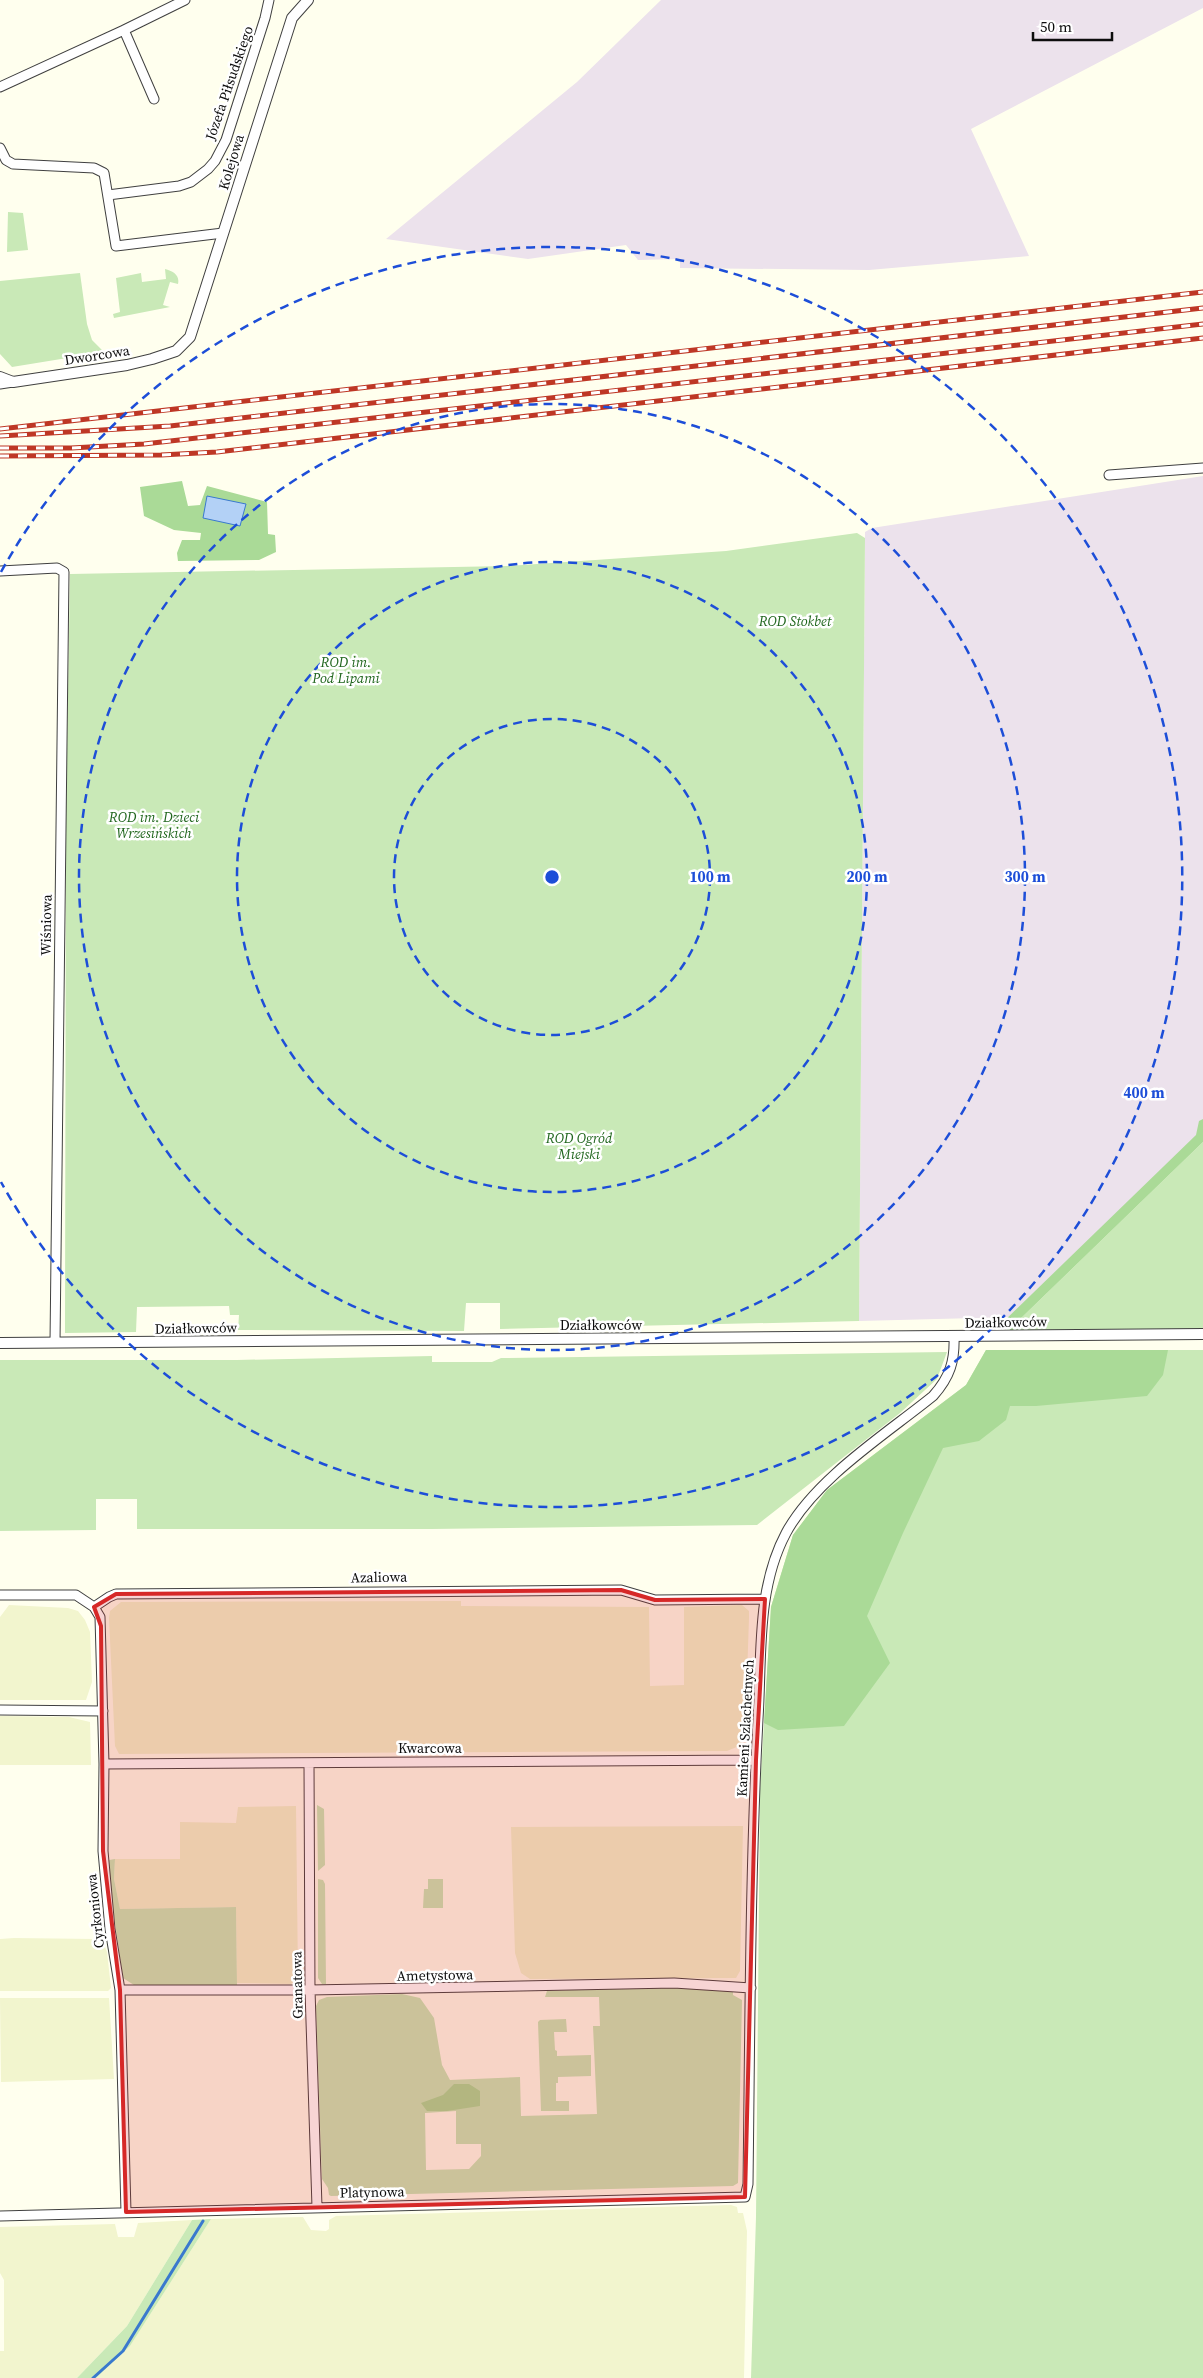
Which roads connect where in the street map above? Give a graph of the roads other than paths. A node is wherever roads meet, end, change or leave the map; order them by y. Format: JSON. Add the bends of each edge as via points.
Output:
{"nodes":[{"id":1,"x":185,"y":0,"type":"edge"},
{"id":2,"x":269,"y":0,"type":"edge"},
{"id":3,"x":308,"y":0,"type":"edge"},
{"id":4,"x":124,"y":30,"type":"junction"},
{"id":5,"x":0,"y":86,"type":"edge"},
{"id":6,"x":154,"y":99,"type":"dead end"},
{"id":7,"x":0,"y":148,"type":"edge"},
{"id":8,"x":108,"y":195,"type":"junction"},
{"id":9,"x":223,"y":233,"type":"junction"},
{"id":10,"x":190,"y":337,"type":"joint"},
{"id":11,"x":0,"y":377,"type":"edge"},
{"id":12,"x":13,"y":382,"type":"junction"},
{"id":13,"x":0,"y":384,"type":"edge"},
{"id":14,"x":1203,"y":468,"type":"edge"},
{"id":15,"x":1109,"y":475,"type":"dead end"},
{"id":16,"x":0,"y":571,"type":"edge"},
{"id":17,"x":1203,"y":1334,"type":"edge"},
{"id":18,"x":954,"y":1336,"type":"junction"},
{"id":19,"x":55,"y":1342,"type":"junction"},
{"id":20,"x":0,"y":1343,"type":"edge"},
{"id":21,"x":0,"y":1595,"type":"edge"},
{"id":22,"x":765,"y":1598,"type":"junction"},
{"id":23,"x":94,"y":1607,"type":"junction"},
{"id":24,"x":0,"y":1710,"type":"edge"},
{"id":25,"x":103,"y":1712,"type":"junction"},
{"id":26,"x":756,"y":1760,"type":"junction"},
{"id":27,"x":309,"y":1763,"type":"junction"},
{"id":28,"x":104,"y":1764,"type":"junction"},
{"id":29,"x":751,"y":1988,"type":"junction"},
{"id":30,"x":120,"y":1990,"type":"junction"},
{"id":31,"x":310,"y":1990,"type":"junction"},
{"id":32,"x":745,"y":2197,"type":"joint"},
{"id":33,"x":317,"y":2207,"type":"junction"},
{"id":34,"x":126,"y":2212,"type":"junction"},
{"id":35,"x":0,"y":2216,"type":"edge"}],
"edges":[{"from":1,"to":4,"type":"street"},
{"from":2,"to":8,"type":"street","name":"Józefa Piłsudskiego","via":[[226,140],[215,161],[200,176],[179,186]]},
{"from":3,"to":9,"type":"street","name":"Kolejowa","via":[[292,18]]},
{"from":4,"to":5,"type":"street"},
{"from":4,"to":6,"type":"street"},
{"from":7,"to":8,"type":"street","via":[[6,160],[13,164],[99,170],[105,176]]},
{"from":8,"to":9,"type":"street","via":[[116,246]]},
{"from":9,"to":10,"type":"street","name":"Kolejowa"},
{"from":10,"to":12,"type":"street","name":"Dworcowa","via":[[176,351],[152,359]]},
{"from":11,"to":12,"type":"street"},
{"from":12,"to":13,"type":"street","name":"Dworcowa"},
{"from":14,"to":15,"type":"street"},
{"from":16,"to":19,"type":"street","name":"Wiśniowa","via":[[57,568],[64,572]]},
{"from":17,"to":18,"type":"street","name":"Działkowców"},
{"from":18,"to":19,"type":"street","name":"Działkowców"},
{"from":18,"to":22,"type":"street","name":"Kamieni Szlachetnych","via":[[952,1368],[933,1396],[806,1502],[786,1532],[772,1564]]},
{"from":19,"to":20,"type":"street","name":"Działkowców"},
{"from":21,"to":23,"type":"street","via":[[76,1595]]},
{"from":22,"to":23,"type":"street","name":"Azaliowa","via":[[654,1600],[621,1590],[116,1594]]},
{"from":22,"to":26,"type":"street","name":"Kamieni Szlachetnych"},
{"from":23,"to":25,"type":"street","name":"Cyrkoniowa","via":[[101,1626]]},
{"from":24,"to":25,"type":"street"},
{"from":25,"to":28,"type":"street","name":"Cyrkoniowa"},
{"from":26,"to":27,"type":"street","name":"Kwarcowa"},
{"from":26,"to":29,"type":"street","name":"Kamieni Szlachetnych"},
{"from":27,"to":28,"type":"street","name":"Kwarcowa"},
{"from":27,"to":31,"type":"street","name":"Granatowa"},
{"from":28,"to":30,"type":"street","name":"Cyrkoniowa","via":[[103,1851],[110,1929]]},
{"from":29,"to":31,"type":"street","name":"Ametystowa","via":[[674,1983]]},
{"from":29,"to":32,"type":"street","name":"Kamieni Szlachetnych","via":[[748,2184]]},
{"from":30,"to":31,"type":"street","name":"Ametystowa"},
{"from":30,"to":34,"type":"street","name":"Cyrkoniowa"},
{"from":31,"to":33,"type":"street","name":"Granatowa"},
{"from":32,"to":33,"type":"street","name":"Platynowa"},
{"from":33,"to":34,"type":"street","name":"Platynowa"},
{"from":34,"to":35,"type":"street","name":"Platynowa"}]}
